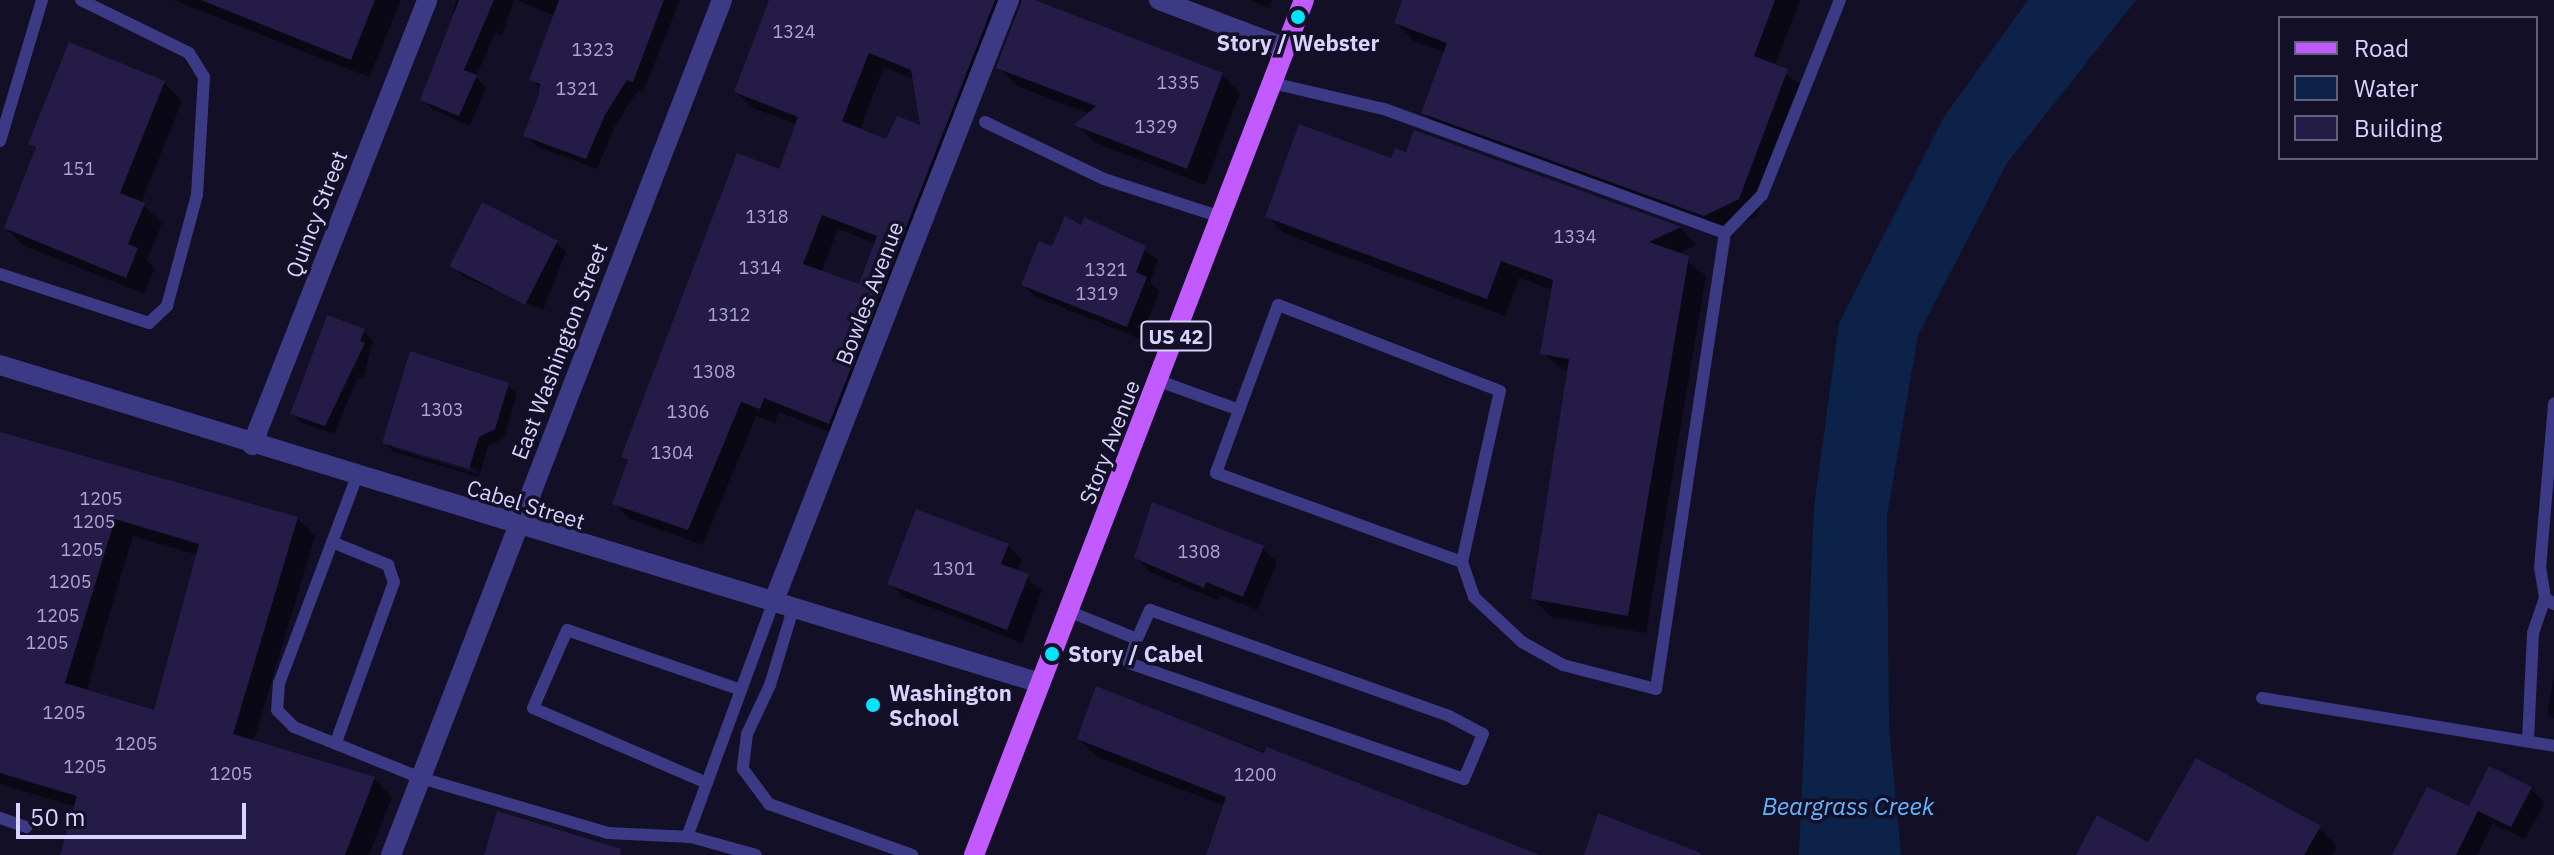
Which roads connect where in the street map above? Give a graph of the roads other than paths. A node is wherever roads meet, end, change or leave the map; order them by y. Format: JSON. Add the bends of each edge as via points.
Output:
{"nodes":[{"id":1,"x":42,"y":0,"type":"edge"},
{"id":2,"x":81,"y":0,"type":"edge"},
{"id":3,"x":427,"y":0,"type":"edge"},
{"id":4,"x":722,"y":0,"type":"edge"},
{"id":5,"x":1009,"y":0,"type":"edge"},
{"id":6,"x":1159,"y":0,"type":"edge"},
{"id":7,"x":1304,"y":0,"type":"edge"},
{"id":8,"x":1840,"y":0,"type":"edge"},
{"id":9,"x":1286,"y":48,"type":"junction"},
{"id":10,"x":1272,"y":83,"type":"junction"},
{"id":11,"x":985,"y":122,"type":"dead end"},
{"id":12,"x":0,"y":141,"type":"edge"},
{"id":13,"x":1221,"y":217,"type":"junction"},
{"id":14,"x":1725,"y":233,"type":"junction"},
{"id":15,"x":0,"y":274,"type":"edge"},
{"id":16,"x":0,"y":365,"type":"edge"},
{"id":17,"x":1159,"y":381,"type":"junction"},
{"id":18,"x":2554,"y":404,"type":"edge"},
{"id":19,"x":1239,"y":410,"type":"junction"},
{"id":20,"x":252,"y":445,"type":"junction"},
{"id":21,"x":357,"y":476,"type":"junction"},
{"id":22,"x":516,"y":527,"type":"junction"},
{"id":23,"x":332,"y":542,"type":"junction"},
{"id":24,"x":1462,"y":562,"type":"junction"},
{"id":25,"x":2550,"y":601,"type":"edge"},
{"id":26,"x":783,"y":606,"type":"junction"},
{"id":27,"x":1068,"y":611,"type":"junction"},
{"id":28,"x":1137,"y":639,"type":"junction"},
{"id":29,"x":1040,"y":683,"type":"junction"},
{"id":30,"x":741,"y":690,"type":"junction"},
{"id":31,"x":2262,"y":698,"type":"dead end"},
{"id":32,"x":2528,"y":740,"type":"junction"},
{"id":33,"x":336,"y":742,"type":"junction"},
{"id":34,"x":2554,"y":746,"type":"edge"},
{"id":35,"x":421,"y":778,"type":"junction"},
{"id":36,"x":707,"y":783,"type":"junction"},
{"id":37,"x":0,"y":818,"type":"edge"},
{"id":38,"x":26,"y":827,"type":"dead end"},
{"id":39,"x":687,"y":837,"type":"junction"},
{"id":40,"x":391,"y":855,"type":"edge"},
{"id":41,"x":756,"y":855,"type":"edge"},
{"id":42,"x":912,"y":855,"type":"edge"},
{"id":43,"x":974,"y":855,"type":"edge"}],
"edges":[{"from":1,"to":12,"type":"lane"},
{"from":2,"to":15,"type":"lane","via":[[189,53],[204,77],[197,195],[167,306],[149,323]]},
{"from":3,"to":20,"type":"street","name":"Quincy Street"},
{"from":4,"to":22,"type":"street","name":"East Washington Street"},
{"from":5,"to":26,"type":"street","name":"Bowles Avenue"},
{"from":6,"to":9,"type":"street"},
{"from":7,"to":9,"type":"main road","name":"Story Avenue","number":"US 42"},
{"from":8,"to":14,"type":"lane","via":[[1762,195]]},
{"from":9,"to":10,"type":"main road","name":"Story Avenue","number":"US 42"},
{"from":10,"to":13,"type":"main road","name":"Story Avenue","number":"US 42"},
{"from":10,"to":14,"type":"lane","via":[[1384,109]]},
{"from":11,"to":13,"type":"lane","via":[[1104,179]]},
{"from":13,"to":17,"type":"main road","name":"Story Avenue","number":"US 42"},
{"from":14,"to":24,"type":"lane","via":[[1656,689],[1563,665],[1522,642],[1474,597]]},
{"from":16,"to":20,"type":"street","name":"Cabel Street"},
{"from":17,"to":19,"type":"lane"},
{"from":17,"to":27,"type":"main road","name":"Story Avenue","number":"US 42"},
{"from":18,"to":25,"type":"lane","via":[[2540,568]]},
{"from":19,"to":24,"type":"lane","via":[[1216,473]]},
{"from":19,"to":24,"type":"lane","via":[[1278,305],[1500,391]]},
{"from":20,"to":21,"type":"street","name":"Cabel Street"},
{"from":21,"to":22,"type":"street","name":"Cabel Street"},
{"from":21,"to":23,"type":"lane"},
{"from":22,"to":26,"type":"street","name":"Cabel Street"},
{"from":22,"to":35,"type":"street","name":"East Washington Street"},
{"from":23,"to":33,"type":"lane","via":[[279,683],[277,710],[294,727]]},
{"from":23,"to":33,"type":"lane","via":[[388,565],[394,582]]},
{"from":25,"to":32,"type":"lane","via":[[2533,633]]},
{"from":26,"to":29,"type":"street","name":"Cabel Street"},
{"from":26,"to":30,"type":"lane"},
{"from":26,"to":42,"type":"lane","via":[[770,685],[747,734],[743,769],[769,804]]},
{"from":27,"to":28,"type":"lane"},
{"from":27,"to":29,"type":"main road","name":"Story Avenue","number":"US 42"},
{"from":28,"to":28,"type":"lane","via":[[1150,610],[1449,716],[1483,734],[1464,779],[1129,663]]},
{"from":29,"to":43,"type":"main road","name":"Story Avenue","number":"US 42"},
{"from":30,"to":36,"type":"lane"},
{"from":30,"to":36,"type":"lane","via":[[567,630],[533,708]]},
{"from":31,"to":32,"type":"lane"},
{"from":32,"to":34,"type":"lane"},
{"from":33,"to":35,"type":"lane"},
{"from":35,"to":39,"type":"lane","via":[[608,833]]},
{"from":35,"to":40,"type":"street","name":"East Washington Street"},
{"from":36,"to":39,"type":"lane"},
{"from":37,"to":38,"type":"lane"},
{"from":39,"to":41,"type":"lane"}]}
